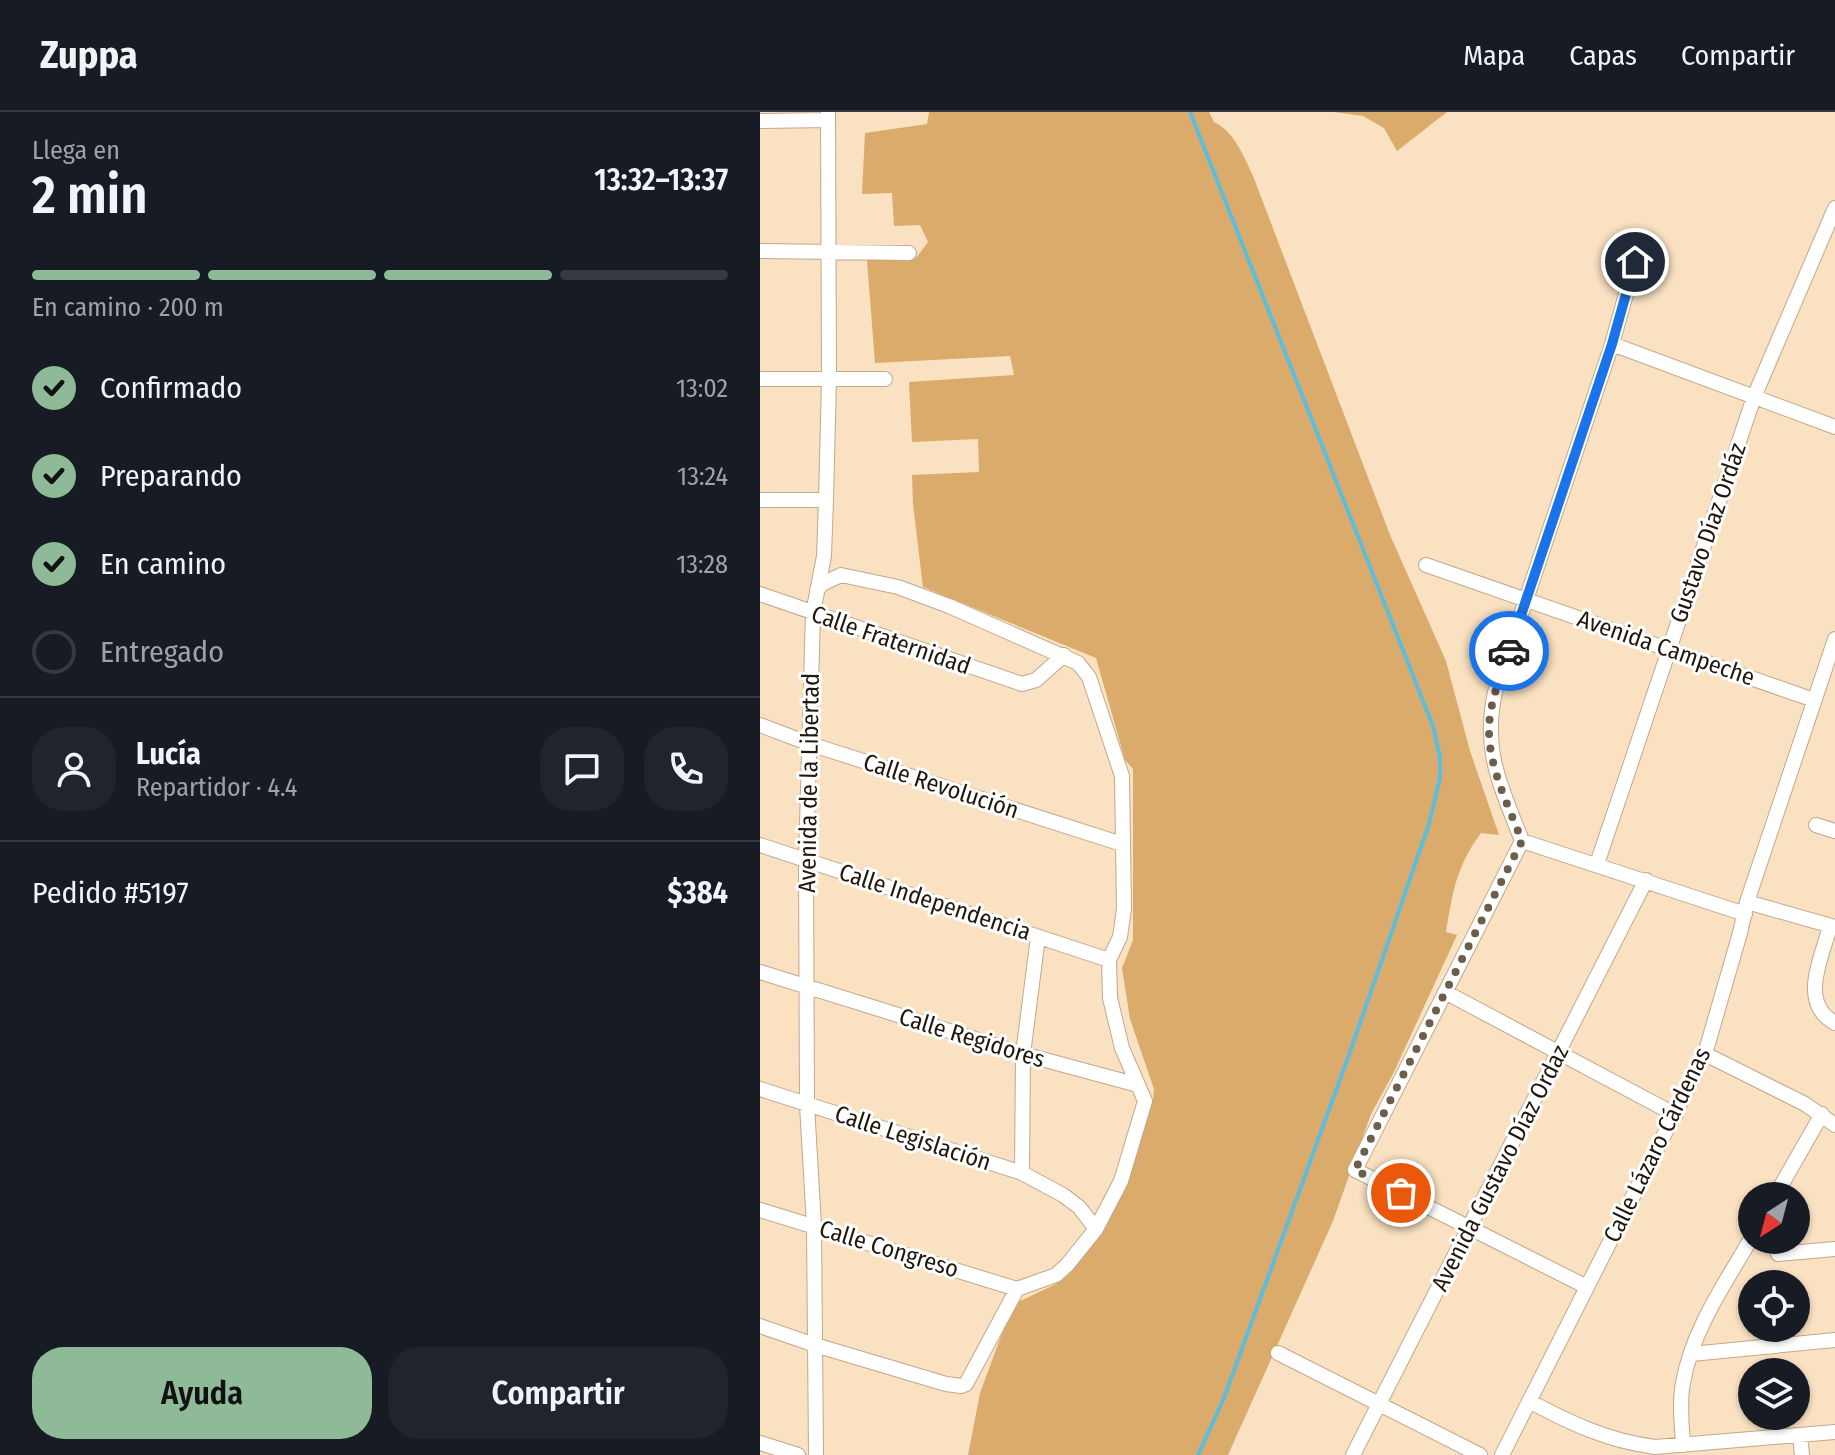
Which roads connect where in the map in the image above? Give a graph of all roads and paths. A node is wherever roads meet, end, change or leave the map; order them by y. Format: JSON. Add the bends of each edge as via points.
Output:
{"nodes":[{"id":1,"x":828,"y":116,"type":"edge"},
{"id":2,"x":760,"y":121,"type":"edge"},
{"id":3,"x":1835,"y":208,"type":"edge"},
{"id":4,"x":760,"y":251,"type":"edge"},
{"id":5,"x":827,"y":251,"type":"junction"},
{"id":6,"x":909,"y":253,"type":"dead end"},
{"id":7,"x":1635,"y":262,"type":"dead end"},
{"id":8,"x":1612,"y":344,"type":"junction"},
{"id":9,"x":760,"y":379,"type":"edge"},
{"id":10,"x":829,"y":379,"type":"junction"},
{"id":11,"x":885,"y":379,"type":"dead end"},
{"id":12,"x":1754,"y":397,"type":"junction"},
{"id":13,"x":1835,"y":427,"type":"edge"},
{"id":14,"x":760,"y":500,"type":"edge"},
{"id":15,"x":826,"y":500,"type":"junction"},
{"id":16,"x":1426,"y":565,"type":"dead end"},
{"id":17,"x":817,"y":590,"type":"junction"},
{"id":18,"x":760,"y":594,"type":"edge"},
{"id":19,"x":1526,"y":600,"type":"junction"},
{"id":20,"x":813,"y":613,"type":"junction"},
{"id":21,"x":1835,"y":639,"type":"edge"},
{"id":22,"x":1669,"y":650,"type":"junction"},
{"id":23,"x":1064,"y":655,"type":"junction"},
{"id":24,"x":1814,"y":700,"type":"junction"},
{"id":25,"x":760,"y":725,"type":"edge"},
{"id":26,"x":810,"y":744,"type":"junction"},
{"id":27,"x":1816,"y":825,"type":"dead end"},
{"id":28,"x":1835,"y":831,"type":"edge"},
{"id":29,"x":1522,"y":841,"type":"junction"},
{"id":30,"x":1122,"y":844,"type":"junction"},
{"id":31,"x":760,"y":845,"type":"edge"},
{"id":32,"x":806,"y":860,"type":"junction"},
{"id":33,"x":1597,"y":864,"type":"junction"},
{"id":34,"x":1646,"y":880,"type":"junction"},
{"id":35,"x":1746,"y":908,"type":"junction"},
{"id":36,"x":1832,"y":927,"type":"edge"},
{"id":37,"x":1038,"y":937,"type":"junction"},
{"id":38,"x":1109,"y":960,"type":"junction"},
{"id":39,"x":760,"y":972,"type":"edge"},
{"id":40,"x":808,"y":988,"type":"junction"},
{"id":41,"x":1445,"y":992,"type":"junction"},
{"id":42,"x":1835,"y":1023,"type":"edge"},
{"id":43,"x":1558,"y":1052,"type":"junction"},
{"id":44,"x":1023,"y":1054,"type":"junction"},
{"id":45,"x":1705,"y":1054,"type":"junction"},
{"id":46,"x":1138,"y":1085,"type":"junction"},
{"id":47,"x":760,"y":1089,"type":"edge"},
{"id":48,"x":807,"y":1105,"type":"junction"},
{"id":49,"x":1822,"y":1114,"type":"junction"},
{"id":50,"x":1676,"y":1115,"type":"junction"},
{"id":51,"x":1835,"y":1125,"type":"edge"},
{"id":52,"x":1022,"y":1173,"type":"junction"},
{"id":53,"x":1783,"y":1182,"type":"edge"},
{"id":54,"x":760,"y":1210,"type":"edge"},
{"id":55,"x":814,"y":1226,"type":"junction"},
{"id":56,"x":1470,"y":1228,"type":"junction"},
{"id":57,"x":1096,"y":1229,"type":"junction"},
{"id":58,"x":1835,"y":1249,"type":"edge"},
{"id":59,"x":1810,"y":1251,"type":"edge"},
{"id":60,"x":1742,"y":1254,"type":"edge"},
{"id":61,"x":1587,"y":1287,"type":"junction"},
{"id":62,"x":1017,"y":1289,"type":"junction"},
{"id":63,"x":760,"y":1326,"type":"edge"},
{"id":64,"x":1835,"y":1340,"type":"edge"},
{"id":65,"x":815,"y":1345,"type":"junction"},
{"id":66,"x":1278,"y":1353,"type":"dead end"},
{"id":67,"x":1691,"y":1354,"type":"junction"},
{"id":68,"x":1529,"y":1401,"type":"junction"},
{"id":69,"x":1380,"y":1405,"type":"junction"},
{"id":70,"x":1835,"y":1432,"type":"edge"},
{"id":71,"x":1800,"y":1435,"type":"junction"},
{"id":72,"x":760,"y":1443,"type":"edge"},
{"id":73,"x":1683,"y":1445,"type":"junction"},
{"id":74,"x":1628,"y":1449,"type":"edge"},
{"id":75,"x":798,"y":1455,"type":"edge"},
{"id":76,"x":816,"y":1455,"type":"edge"},
{"id":77,"x":1353,"y":1455,"type":"edge"},
{"id":78,"x":1480,"y":1455,"type":"edge"},
{"id":79,"x":1502,"y":1455,"type":"edge"},
{"id":80,"x":1802,"y":1455,"type":"edge"}],
"edges":[{"from":1,"to":2,"type":"street"},
{"from":1,"to":5,"type":"street","name":"Avenida de la Libertad"},
{"from":3,"to":12,"type":"street","name":"Gustavo Díaz Ordáz"},
{"from":4,"to":5,"type":"street"},
{"from":5,"to":6,"type":"street"},
{"from":5,"to":10,"type":"street","name":"Avenida de la Libertad"},
{"from":7,"to":8,"type":"street"},
{"from":8,"to":12,"type":"street"},
{"from":8,"to":19,"type":"street"},
{"from":9,"to":10,"type":"street"},
{"from":10,"to":11,"type":"street"},
{"from":10,"to":15,"type":"street","name":"Avenida de la Libertad"},
{"from":12,"to":13,"type":"street"},
{"from":12,"to":22,"type":"street","name":"Gustavo Díaz Ordáz"},
{"from":14,"to":15,"type":"street"},
{"from":15,"to":17,"type":"street","name":"Avenida de la Libertad"},
{"from":16,"to":19,"type":"street","name":"Avenida Campeche"},
{"from":17,"to":20,"type":"street","name":"Avenida de la Libertad"},
{"from":17,"to":23,"type":"street","via":[[841,575],[898,587]]},
{"from":18,"to":20,"type":"street","name":"Calle Fraternidad"},
{"from":19,"to":22,"type":"street","name":"Avenida Campeche"},
{"from":19,"to":29,"type":"street","via":[[1495,692],[1489,736],[1493,765]]},
{"from":20,"to":23,"type":"street","name":"Calle Fraternidad","via":[[1022,684],[1036,680]]},
{"from":20,"to":26,"type":"street","name":"Avenida de la Libertad"},
{"from":21,"to":24,"type":"street","name":"Calle Lázaro Cárdenas"},
{"from":22,"to":24,"type":"street","name":"Avenida Campeche"},
{"from":22,"to":33,"type":"street","name":"Gustavo Díaz Ordáz"},
{"from":23,"to":30,"type":"street","via":[[1085,669],[1122,776]]},
{"from":24,"to":35,"type":"street","name":"Calle Lázaro Cárdenas"},
{"from":25,"to":26,"type":"street","name":"Calle Revolución"},
{"from":26,"to":30,"type":"street","name":"Calle Revolución"},
{"from":26,"to":32,"type":"street","name":"Avenida de la Libertad"},
{"from":27,"to":28,"type":"street"},
{"from":29,"to":33,"type":"street"},
{"from":29,"to":41,"type":"street"},
{"from":30,"to":38,"type":"street","via":[[1123,924]]},
{"from":31,"to":32,"type":"street","name":"Calle Independencia"},
{"from":32,"to":37,"type":"street","name":"Calle Independencia"},
{"from":32,"to":40,"type":"street","name":"Avenida de la Libertad"},
{"from":33,"to":34,"type":"street"},
{"from":34,"to":35,"type":"street"},
{"from":34,"to":43,"type":"street","name":"Avenida Gustavo Díaz Ordaz"},
{"from":35,"to":36,"type":"street"},
{"from":35,"to":45,"type":"street","name":"Calle Lázaro Cárdenas"},
{"from":36,"to":42,"type":"street","via":[[1813,995],[1821,1013]]},
{"from":37,"to":38,"type":"street","name":"Calle Independencia"},
{"from":37,"to":44,"type":"street"},
{"from":38,"to":46,"type":"street","via":[[1114,1020]]},
{"from":39,"to":40,"type":"street","name":"Calle Regidores"},
{"from":40,"to":44,"type":"street","name":"Calle Regidores"},
{"from":40,"to":48,"type":"street","name":"Avenida de la Libertad"},
{"from":41,"to":43,"type":"street"},
{"from":41,"to":56,"type":"street","via":[[1355,1170]]},
{"from":43,"to":50,"type":"street"},
{"from":43,"to":56,"type":"street","name":"Avenida Gustavo Díaz Ordaz"},
{"from":44,"to":46,"type":"street","name":"Calle Regidores"},
{"from":44,"to":52,"type":"street"},
{"from":45,"to":49,"type":"street"},
{"from":45,"to":50,"type":"street","name":"Calle Lázaro Cárdenas"},
{"from":46,"to":57,"type":"street","via":[[1145,1101],[1135,1139]]},
{"from":47,"to":48,"type":"street","name":"Calle Legislación"},
{"from":48,"to":52,"type":"street","name":"Calle Legislación"},
{"from":48,"to":55,"type":"street","name":"Avenida de la Libertad"},
{"from":49,"to":51,"type":"street"},
{"from":49,"to":53,"type":"street"},
{"from":50,"to":61,"type":"street","name":"Calle Lázaro Cárdenas"},
{"from":52,"to":57,"type":"street","name":"Calle Legislación","via":[[1079,1207]]},
{"from":54,"to":55,"type":"street","name":"Calle Congreso"},
{"from":55,"to":62,"type":"street","name":"Calle Congreso"},
{"from":55,"to":65,"type":"street","name":"Avenida de la Libertad"},
{"from":56,"to":61,"type":"street"},
{"from":56,"to":69,"type":"street","name":"Avenida Gustavo Díaz Ordaz"},
{"from":57,"to":62,"type":"street","via":[[1056,1275]]},
{"from":58,"to":59,"type":"street"},
{"from":60,"to":67,"type":"street"},
{"from":61,"to":68,"type":"street","name":"Calle Lázaro Cárdenas"},
{"from":62,"to":65,"type":"street","via":[[970,1380],[961,1386]]},
{"from":63,"to":65,"type":"street"},
{"from":64,"to":67,"type":"street"},
{"from":65,"to":76,"type":"street","name":"Avenida de la Libertad"},
{"from":66,"to":69,"type":"street"},
{"from":67,"to":73,"type":"street","via":[[1682,1384]]},
{"from":68,"to":74,"type":"street"},
{"from":68,"to":79,"type":"street","name":"Calle Lázaro Cárdenas"},
{"from":69,"to":77,"type":"street","name":"Avenida Gustavo Díaz Ordaz"},
{"from":69,"to":78,"type":"street"},
{"from":70,"to":71,"type":"street"},
{"from":71,"to":73,"type":"street"},
{"from":71,"to":80,"type":"street"},
{"from":72,"to":75,"type":"street"},
{"from":73,"to":74,"type":"street"}]}
